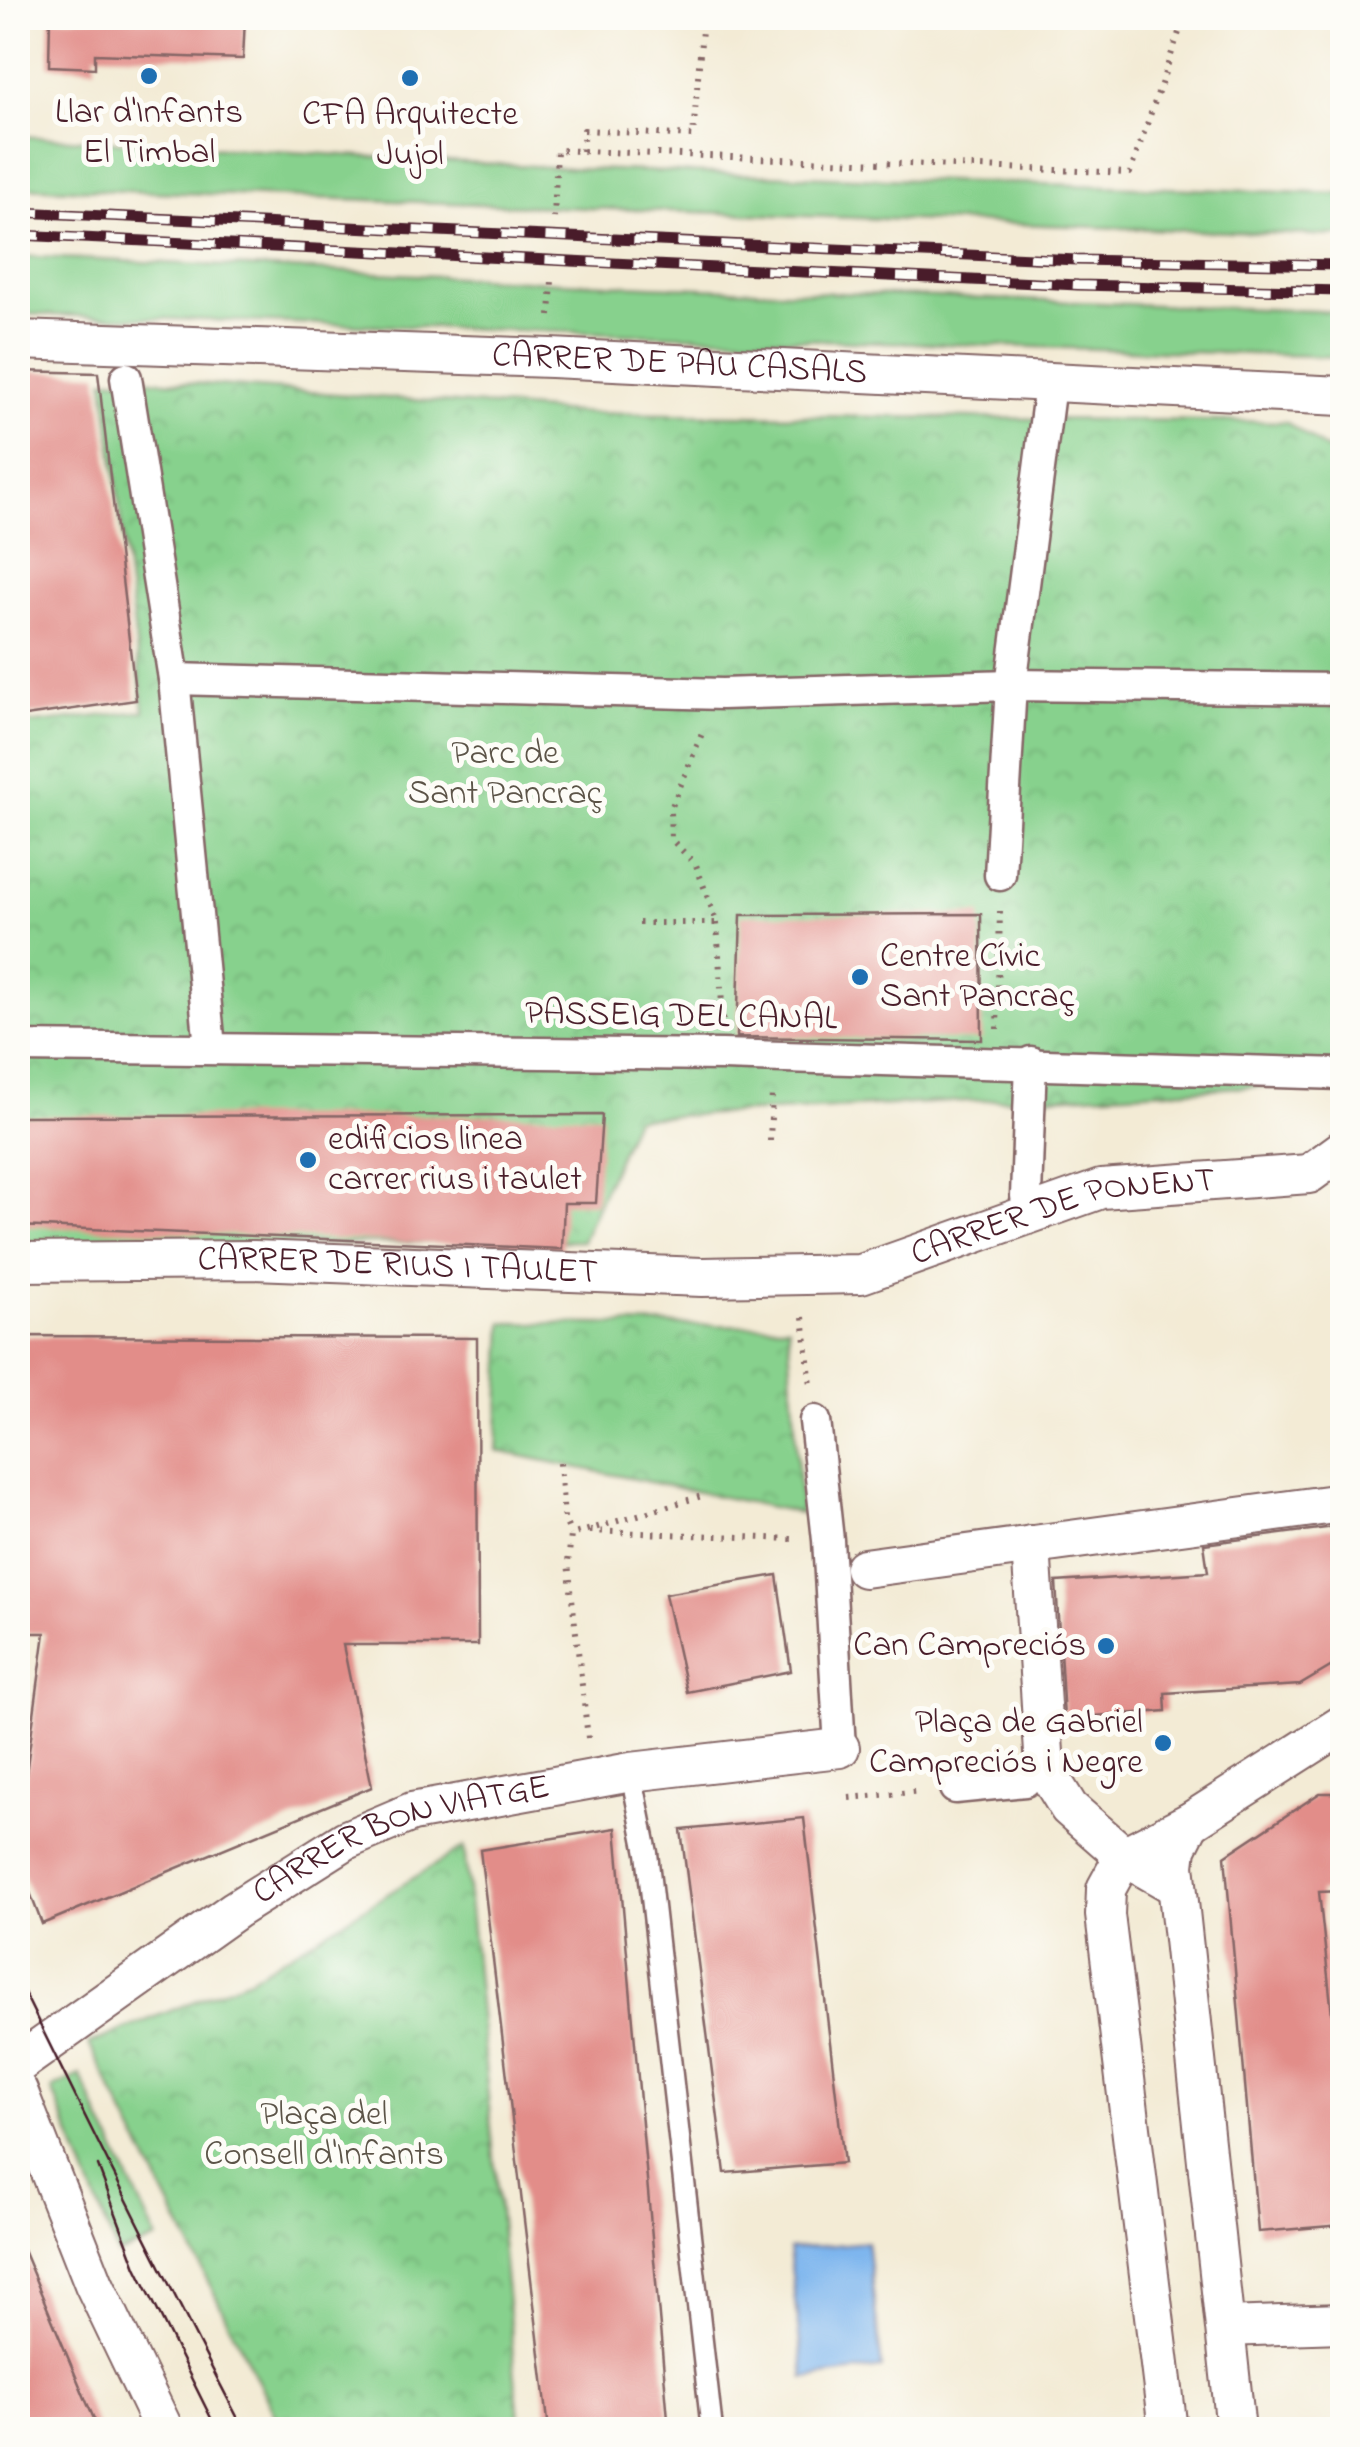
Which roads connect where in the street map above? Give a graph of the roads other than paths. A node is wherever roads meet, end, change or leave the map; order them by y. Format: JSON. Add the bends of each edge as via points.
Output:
{"nodes":[{"id":1,"x":18,"y":340,"type":"edge"},
{"id":2,"x":126,"y":378,"type":"dead end"},
{"id":3,"x":1342,"y":396,"type":"edge"},
{"id":4,"x":1048,"y":400,"type":"dead end"},
{"id":5,"x":174,"y":679,"type":"junction"},
{"id":6,"x":1011,"y":685,"type":"junction"},
{"id":7,"x":1342,"y":689,"type":"edge"},
{"id":8,"x":1000,"y":875,"type":"road end"},
{"id":9,"x":18,"y":1047,"type":"edge"},
{"id":10,"x":210,"y":1047,"type":"junction"},
{"id":11,"x":1031,"y":1062,"type":"junction"},
{"id":12,"x":1342,"y":1074,"type":"edge"},
{"id":13,"x":1342,"y":1150,"type":"edge"},
{"id":14,"x":1026,"y":1196,"type":"dead end"},
{"id":15,"x":18,"y":1262,"type":"edge"},
{"id":16,"x":780,"y":1276,"type":"joint"},
{"id":17,"x":815,"y":1421,"type":"road end"},
{"id":18,"x":1342,"y":1503,"type":"edge"},
{"id":19,"x":1031,"y":1544,"type":"junction"},
{"id":20,"x":864,"y":1568,"type":"dead end"},
{"id":21,"x":1342,"y":1725,"type":"edge"},
{"id":22,"x":1327,"y":1746,"type":"edge"},
{"id":23,"x":840,"y":1748,"type":"joint"},
{"id":24,"x":631,"y":1772,"type":"junction"},
{"id":25,"x":1025,"y":1781,"type":"dead end"},
{"id":26,"x":955,"y":1788,"type":"road end"},
{"id":27,"x":1190,"y":1822,"type":"junction"},
{"id":28,"x":1124,"y":1856,"type":"junction"},
{"id":29,"x":1176,"y":1886,"type":"junction"},
{"id":30,"x":18,"y":2064,"type":"edge"},
{"id":31,"x":18,"y":2091,"type":"edge"},
{"id":32,"x":1342,"y":2323,"type":"edge"},
{"id":33,"x":1226,"y":2327,"type":"junction"},
{"id":34,"x":164,"y":2430,"type":"edge"},
{"id":35,"x":712,"y":2430,"type":"edge"},
{"id":36,"x":1168,"y":2430,"type":"edge"},
{"id":37,"x":1236,"y":2430,"type":"edge"}],
"edges":[{"from":1,"to":3,"type":"street","name":"CARRER DE PAU CASALS"},
{"from":2,"to":5,"type":"street"},
{"from":4,"to":6,"type":"street"},
{"from":5,"to":6,"type":"street","via":[[722,694]]},
{"from":5,"to":10,"type":"street"},
{"from":6,"to":7,"type":"street"},
{"from":6,"to":8,"type":"street"},
{"from":9,"to":10,"type":"street","name":"PASSEIG DEL CANAL"},
{"from":10,"to":11,"type":"street","name":"PASSEIG DEL CANAL"},
{"from":11,"to":12,"type":"street","name":"PASSEIG DEL CANAL"},
{"from":11,"to":14,"type":"street"},
{"from":13,"to":16,"type":"street","name":"CARRER DE PONENT","via":[[1309,1174],[1102,1189],[861,1274]]},
{"from":15,"to":16,"type":"street","name":"CARRER DE RIUS I TAULET","via":[[254,1260]]},
{"from":17,"to":23,"type":"street"},
{"from":18,"to":19,"type":"street"},
{"from":19,"to":20,"type":"street"},
{"from":19,"to":28,"type":"street","via":[[1045,1769],[1069,1808]]},
{"from":21,"to":22,"type":"street"},
{"from":22,"to":27,"type":"street"},
{"from":23,"to":24,"type":"street","name":"CARRER BON VIATGE"},
{"from":24,"to":30,"type":"street","name":"CARRER BON VIATGE","via":[[412,1812],[346,1840]]},
{"from":24,"to":35,"type":"lane","via":[[647,1853]]},
{"from":25,"to":26,"type":"street"},
{"from":27,"to":28,"type":"street"},
{"from":27,"to":29,"type":"street","via":[[1177,1848]]},
{"from":28,"to":29,"type":"street"},
{"from":28,"to":36,"type":"street","via":[[1106,1889],[1105,1915]]},
{"from":29,"to":33,"type":"street"},
{"from":31,"to":34,"type":"street","via":[[94,2284]]},
{"from":32,"to":33,"type":"street"},
{"from":33,"to":37,"type":"street"}]}
